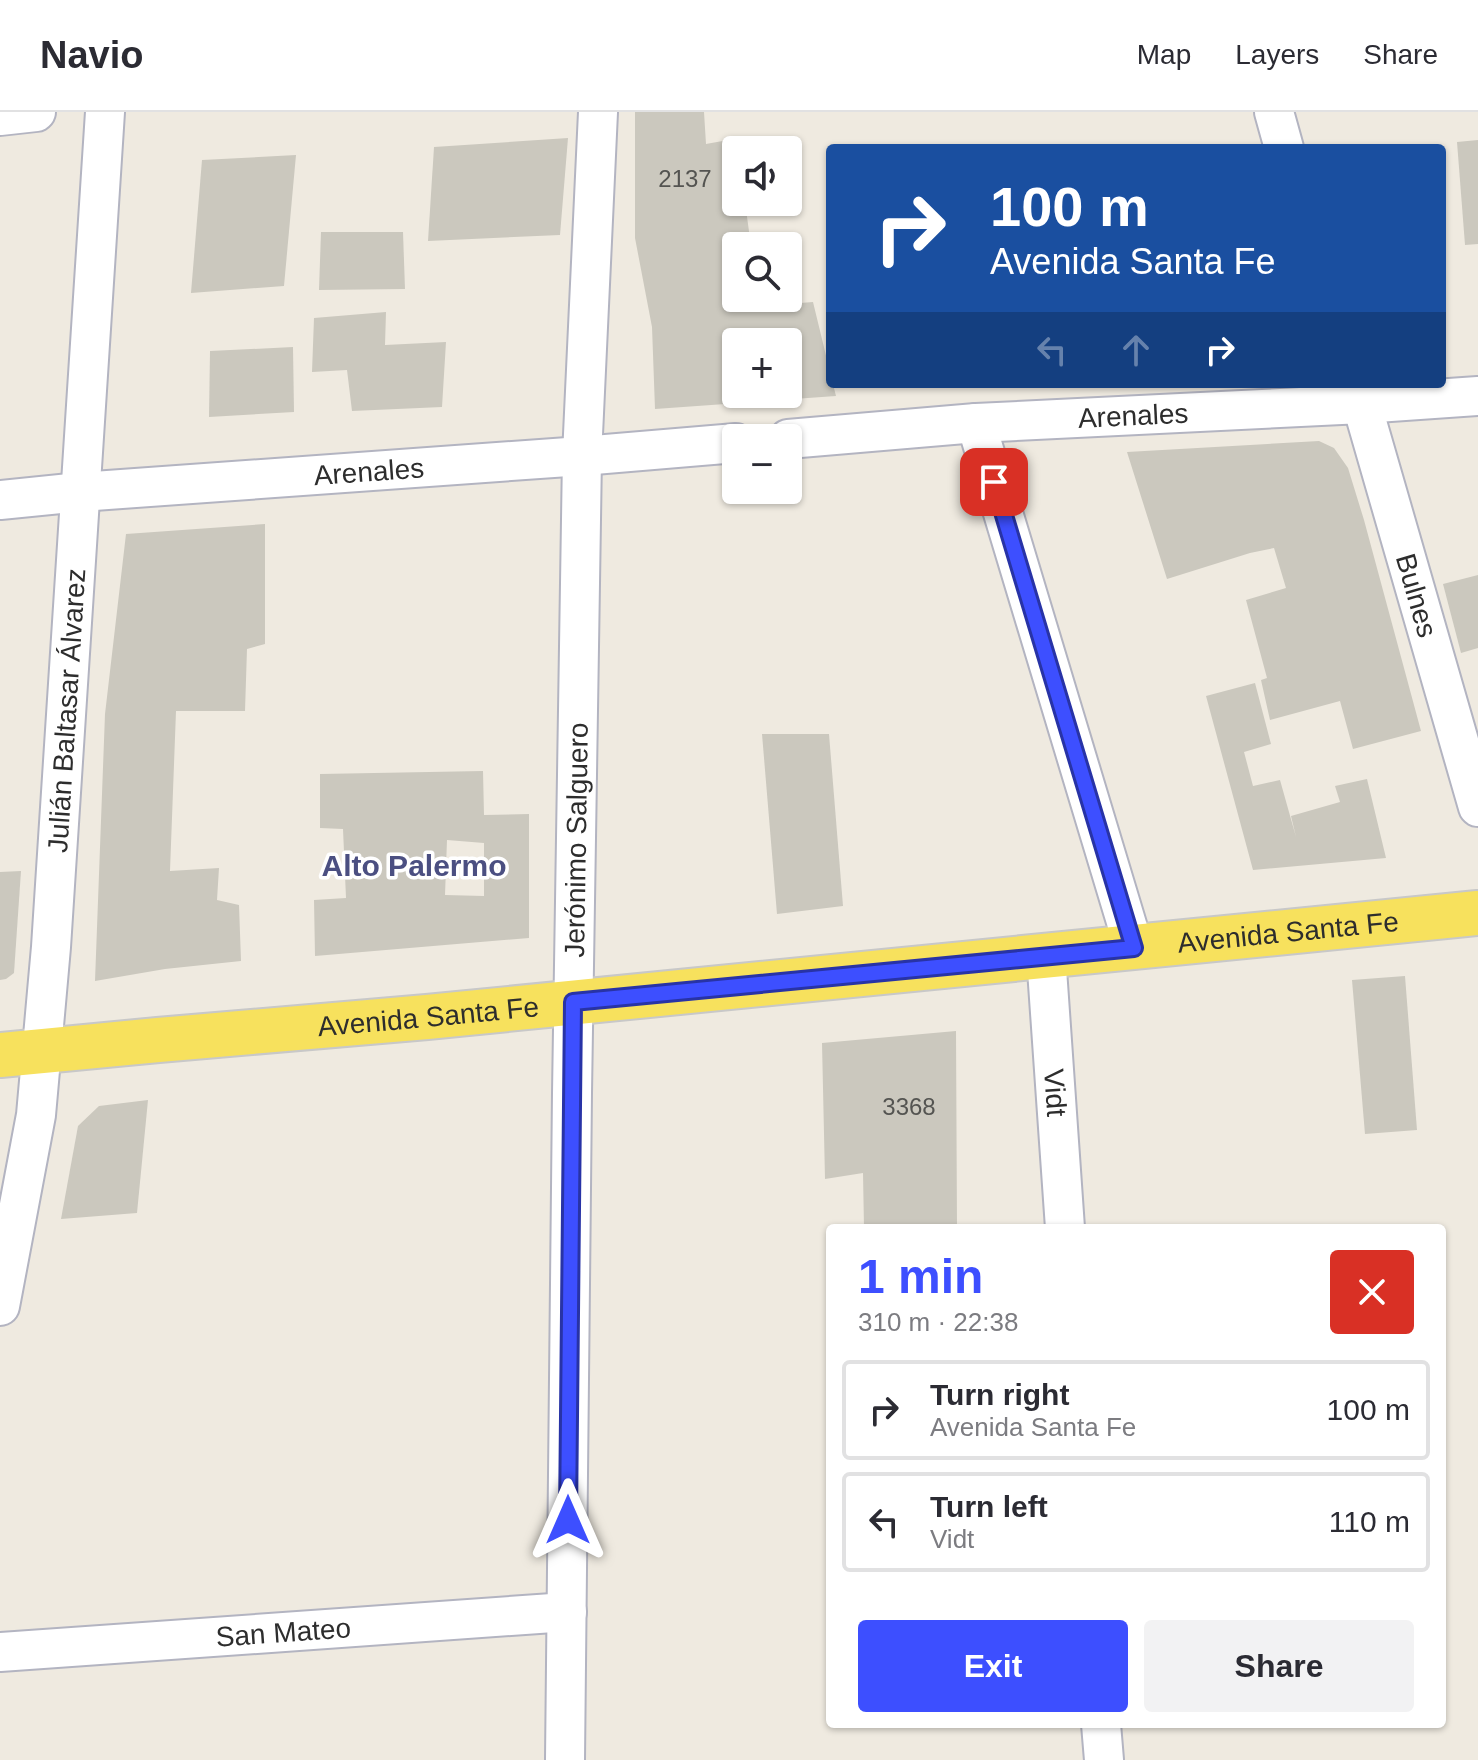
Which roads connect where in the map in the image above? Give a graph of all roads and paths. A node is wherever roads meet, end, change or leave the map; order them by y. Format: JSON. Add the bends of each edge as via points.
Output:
{"nodes":[{"id":1,"x":36,"y":112,"type":"edge"},
{"id":2,"x":105,"y":112,"type":"edge"},
{"id":3,"x":598,"y":112,"type":"edge"},
{"id":4,"x":1274,"y":112,"type":"edge"},
{"id":5,"x":0,"y":116,"type":"edge"},
{"id":6,"x":1283,"y":144,"type":"edge"},
{"id":7,"x":1359,"y":394,"type":"edge"},
{"id":8,"x":1478,"y":396,"type":"edge"},
{"id":9,"x":976,"y":423,"type":"junction"},
{"id":10,"x":802,"y":438,"type":"edge"},
{"id":11,"x":722,"y":444,"type":"edge"},
{"id":12,"x":582,"y":456,"type":"junction"},
{"id":13,"x":80,"y":492,"type":"junction"},
{"id":14,"x":0,"y":500,"type":"edge"},
{"id":15,"x":1478,"y":807,"type":"edge"},
{"id":16,"x":1478,"y":913,"type":"edge"},
{"id":17,"x":1134,"y":948,"type":"junction"},
{"id":18,"x":1046,"y":955,"type":"junction"},
{"id":19,"x":573,"y":1002,"type":"junction"},
{"id":20,"x":42,"y":1051,"type":"junction"},
{"id":21,"x":0,"y":1055,"type":"edge"},
{"id":22,"x":1065,"y":1224,"type":"edge"},
{"id":23,"x":0,"y":1306,"type":"edge"},
{"id":24,"x":567,"y":1612,"type":"junction"},
{"id":25,"x":0,"y":1652,"type":"edge"},
{"id":26,"x":1101,"y":1728,"type":"edge"},
{"id":27,"x":565,"y":1760,"type":"edge"},
{"id":28,"x":1104,"y":1760,"type":"edge"}],
"edges":[{"from":1,"to":5,"type":"street"},
{"from":2,"to":13,"type":"street","name":"Julián Baltasar Álvarez"},
{"from":3,"to":12,"type":"street","name":"Jerónimo Salguero"},
{"from":4,"to":6,"type":"street"},
{"from":7,"to":8,"type":"street","name":"Arenales"},
{"from":7,"to":9,"type":"street","name":"Arenales"},
{"from":7,"to":15,"type":"street","name":"Bulnes"},
{"from":9,"to":10,"type":"street","name":"Arenales"},
{"from":9,"to":17,"type":"street"},
{"from":11,"to":12,"type":"street","name":"Arenales"},
{"from":12,"to":13,"type":"street","name":"Arenales"},
{"from":12,"to":19,"type":"street","name":"Jerónimo Salguero"},
{"from":13,"to":14,"type":"street","name":"Arenales"},
{"from":13,"to":20,"type":"street","name":"Julián Baltasar Álvarez"},
{"from":16,"to":17,"type":"main road","name":"Avenida Santa Fe"},
{"from":17,"to":18,"type":"main road","name":"Avenida Santa Fe"},
{"from":18,"to":19,"type":"main road","name":"Avenida Santa Fe"},
{"from":18,"to":22,"type":"street","name":"Vidt"},
{"from":19,"to":20,"type":"main road","name":"Avenida Santa Fe"},
{"from":19,"to":24,"type":"street","name":"Jerónimo Salguero"},
{"from":20,"to":21,"type":"main road","name":"Avenida Santa Fe"},
{"from":20,"to":23,"type":"street","name":"Julián Baltasar Álvarez","via":[[36,1115]]},
{"from":24,"to":25,"type":"street","name":"San Mateo"},
{"from":24,"to":27,"type":"street","name":"Jerónimo Salguero"},
{"from":26,"to":28,"type":"street"}]}
